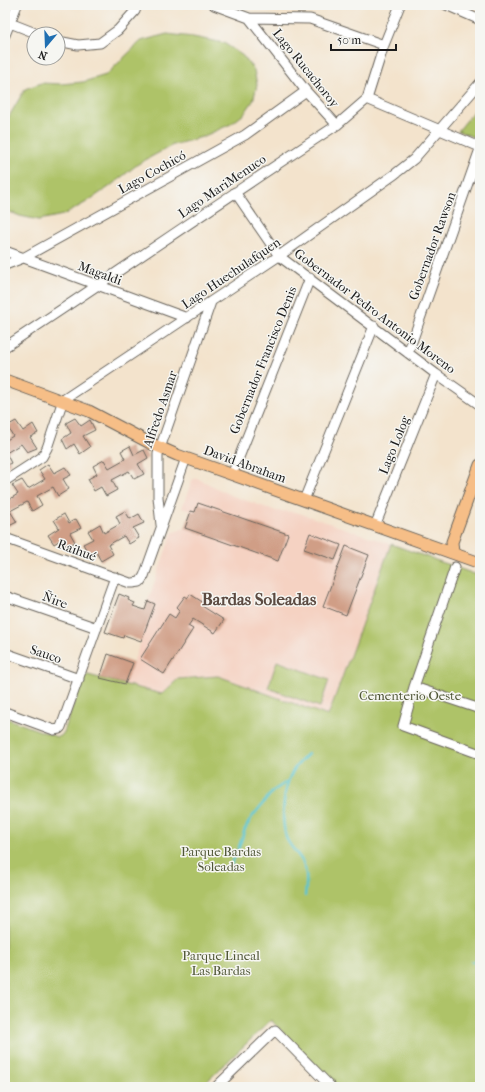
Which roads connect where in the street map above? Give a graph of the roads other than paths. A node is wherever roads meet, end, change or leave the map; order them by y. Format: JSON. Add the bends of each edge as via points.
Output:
{"nodes":[{"id":1,"x":17,"y":5,"type":"edge"},
{"id":2,"x":137,"y":5,"type":"edge"},
{"id":3,"x":214,"y":5,"type":"edge"},
{"id":4,"x":400,"y":5,"type":"edge"},
{"id":5,"x":446,"y":5,"type":"edge"},
{"id":6,"x":232,"y":8,"type":"edge"},
{"id":7,"x":249,"y":18,"type":"junction"},
{"id":8,"x":480,"y":20,"type":"edge"},
{"id":9,"x":10,"y":23,"type":"junction"},
{"id":10,"x":26,"y":29,"type":"edge"},
{"id":11,"x":5,"y":35,"type":"edge"},
{"id":12,"x":66,"y":42,"type":"edge"},
{"id":13,"x":384,"y":45,"type":"junction"},
{"id":14,"x":480,"y":83,"type":"edge"},
{"id":15,"x":306,"y":91,"type":"junction"},
{"id":16,"x":367,"y":100,"type":"junction"},
{"id":17,"x":337,"y":125,"type":"junction"},
{"id":18,"x":440,"y":130,"type":"junction"},
{"id":19,"x":480,"y":148,"type":"edge"},
{"id":20,"x":235,"y":192,"type":"junction"},
{"id":21,"x":5,"y":251,"type":"edge"},
{"id":22,"x":279,"y":256,"type":"junction"},
{"id":23,"x":22,"y":258,"type":"junction"},
{"id":24,"x":5,"y":265,"type":"edge"},
{"id":25,"x":310,"y":278,"type":"junction"},
{"id":26,"x":98,"y":286,"type":"junction"},
{"id":27,"x":211,"y":302,"type":"junction"},
{"id":28,"x":187,"y":318,"type":"junction"},
{"id":29,"x":374,"y":326,"type":"junction"},
{"id":30,"x":5,"y":347,"type":"edge"},
{"id":31,"x":408,"y":353,"type":"junction"},
{"id":32,"x":436,"y":374,"type":"junction"},
{"id":33,"x":5,"y":380,"type":"edge"},
{"id":34,"x":62,"y":400,"type":"junction"},
{"id":35,"x":480,"y":405,"type":"edge"},
{"id":36,"x":159,"y":448,"type":"junction"},
{"id":37,"x":186,"y":458,"type":"junction"},
{"id":38,"x":480,"y":465,"type":"edge"},
{"id":39,"x":232,"y":475,"type":"junction"},
{"id":40,"x":5,"y":481,"type":"edge"},
{"id":41,"x":480,"y":487,"type":"edge"},
{"id":42,"x":304,"y":500,"type":"junction"},
{"id":43,"x":375,"y":526,"type":"junction"},
{"id":44,"x":161,"y":528,"type":"junction"},
{"id":45,"x":5,"y":538,"type":"edge"},
{"id":46,"x":452,"y":553,"type":"junction"},
{"id":47,"x":480,"y":563,"type":"edge"},
{"id":48,"x":454,"y":567,"type":"dead end"},
{"id":49,"x":115,"y":577,"type":"junction"},
{"id":50,"x":140,"y":582,"type":"joint"},
{"id":51,"x":5,"y":596,"type":"edge"},
{"id":52,"x":97,"y":628,"type":"junction"},
{"id":53,"x":5,"y":653,"type":"edge"},
{"id":54,"x":78,"y":679,"type":"junction"},
{"id":55,"x":414,"y":687,"type":"junction"},
{"id":56,"x":480,"y":709,"type":"edge"},
{"id":57,"x":5,"y":712,"type":"edge"},
{"id":58,"x":480,"y":754,"type":"edge"},
{"id":59,"x":216,"y":1087,"type":"edge"},
{"id":60,"x":331,"y":1087,"type":"edge"}],
"edges":[{"from":1,"to":9,"type":"street"},
{"from":2,"to":12,"type":"street","via":[[135,11],[118,30],[100,43]]},
{"from":3,"to":6,"type":"street"},
{"from":4,"to":13,"type":"street"},
{"from":5,"to":8,"type":"street"},
{"from":6,"to":7,"type":"street"},
{"from":7,"to":13,"type":"street","via":[[310,19]]},
{"from":7,"to":15,"type":"street","name":"Lago Rucachoroy"},
{"from":9,"to":10,"type":"street"},
{"from":9,"to":11,"type":"street"},
{"from":13,"to":16,"type":"street"},
{"from":14,"to":18,"type":"street","name":"Lago Huechulafquen"},
{"from":15,"to":17,"type":"street","name":"Lago Rucachoroy"},
{"from":15,"to":23,"type":"street","name":"Lago Cochicó","via":[[245,135]]},
{"from":16,"to":17,"type":"street","name":"Lago MariMenuco"},
{"from":16,"to":18,"type":"street"},
{"from":17,"to":20,"type":"street","name":"Lago MariMenuco"},
{"from":18,"to":19,"type":"street"},
{"from":18,"to":22,"type":"street","name":"Lago Huechulafquen","via":[[414,159]]},
{"from":19,"to":31,"type":"street","name":"Gobernador Rawson"},
{"from":20,"to":22,"type":"street","name":"Gobernador Pedro Antonio Moreno"},
{"from":20,"to":26,"type":"street","name":"Lago MariMenuco"},
{"from":21,"to":23,"type":"street","name":"Magaldi"},
{"from":22,"to":25,"type":"street","name":"Gobernador Pedro Antonio Moreno"},
{"from":22,"to":27,"type":"street","name":"Lago Huechulafquen"},
{"from":23,"to":24,"type":"street","name":"Lago Cochicó"},
{"from":23,"to":26,"type":"street","name":"Magaldi"},
{"from":25,"to":29,"type":"street","name":"Gobernador Pedro Antonio Moreno"},
{"from":25,"to":39,"type":"street","name":"Gobernador Francisco Denis"},
{"from":26,"to":28,"type":"street","name":"Magaldi"},
{"from":26,"to":30,"type":"street","name":"Lago MariMenuco"},
{"from":27,"to":28,"type":"street","name":"Lago Huechulafquen"},
{"from":27,"to":36,"type":"street","name":"Alfredo Asmar"},
{"from":28,"to":34,"type":"street","name":"Lago Huechulafquen"},
{"from":29,"to":31,"type":"street","name":"Gobernador Pedro Antonio Moreno"},
{"from":29,"to":42,"type":"street"},
{"from":31,"to":32,"type":"street","name":"Gobernador Pedro Antonio Moreno"},
{"from":32,"to":35,"type":"street","name":"Gobernador Pedro Antonio Moreno"},
{"from":32,"to":43,"type":"street","name":"Lago Lolog"},
{"from":33,"to":34,"type":"main road","name":"David Abraham"},
{"from":34,"to":36,"type":"main road","name":"David Abraham","via":[[98,415]]},
{"from":34,"to":40,"type":"street","via":[[42,457]]},
{"from":36,"to":37,"type":"main road","name":"David Abraham"},
{"from":36,"to":44,"type":"street","name":"Alfredo Asmar","via":[[158,505]]},
{"from":37,"to":39,"type":"main road","name":"David Abraham"},
{"from":37,"to":44,"type":"street","name":"Alfredo Asmar"},
{"from":38,"to":46,"type":"main road","via":[[452,542]]},
{"from":39,"to":42,"type":"main road","name":"David Abraham"},
{"from":41,"to":46,"type":"main road","via":[[460,545]]},
{"from":42,"to":43,"type":"main road","name":"David Abraham"},
{"from":43,"to":46,"type":"main road","name":"David Abraham"},
{"from":44,"to":50,"type":"street","name":"Alfredo Asmar"},
{"from":45,"to":49,"type":"street","name":"Raihué"},
{"from":46,"to":47,"type":"main road","name":"David Abraham"},
{"from":48,"to":55,"type":"street"},
{"from":49,"to":50,"type":"street","name":"Raihué","via":[[133,584]]},
{"from":49,"to":52,"type":"street"},
{"from":51,"to":52,"type":"street","name":"Ñire"},
{"from":52,"to":54,"type":"street"},
{"from":53,"to":54,"type":"street","name":"Sauco"},
{"from":54,"to":57,"type":"street","via":[[59,729],[54,730]]},
{"from":55,"to":56,"type":"street"},
{"from":55,"to":58,"type":"street","via":[[403,726]]},
{"from":59,"to":60,"type":"street","via":[[276,1030]]}]}
